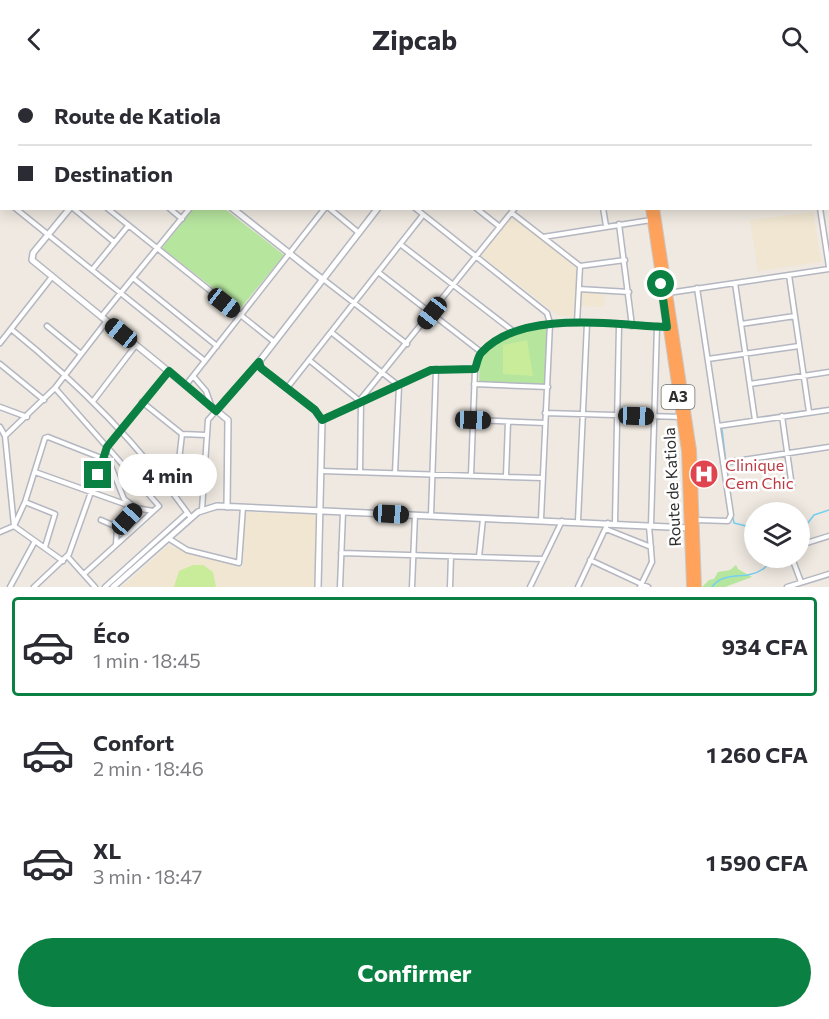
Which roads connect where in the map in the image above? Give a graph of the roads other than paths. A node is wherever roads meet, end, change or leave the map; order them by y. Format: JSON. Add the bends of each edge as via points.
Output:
{"nodes":[{"id":1,"x":18,"y":210,"type":"edge"},
{"id":2,"x":69,"y":210,"type":"edge"},
{"id":3,"x":74,"y":210,"type":"edge"},
{"id":4,"x":109,"y":210,"type":"edge"},
{"id":5,"x":171,"y":210,"type":"edge"},
{"id":6,"x":189,"y":210,"type":"edge"},
{"id":7,"x":235,"y":210,"type":"edge"},
{"id":8,"x":325,"y":210,"type":"edge"},
{"id":9,"x":330,"y":210,"type":"edge"},
{"id":10,"x":376,"y":210,"type":"edge"},
{"id":11,"x":417,"y":210,"type":"edge"},
{"id":12,"x":479,"y":210,"type":"edge"},
{"id":13,"x":603,"y":210,"type":"edge"},
{"id":14,"x":650,"y":210,"type":"edge"},
{"id":15,"x":655,"y":210,"type":"edge"},
{"id":16,"x":820,"y":210,"type":"edge"},
{"id":17,"x":514,"y":211,"type":"edge"},
{"id":18,"x":423,"y":215,"type":"junction"},
{"id":19,"x":182,"y":219,"type":"junction"},
{"id":20,"x":651,"y":220,"type":"junction"},
{"id":21,"x":619,"y":224,"type":"junction"},
{"id":22,"x":128,"y":226,"type":"junction"},
{"id":23,"x":606,"y":226,"type":"junction"},
{"id":24,"x":500,"y":227,"type":"junction"},
{"id":25,"x":829,"y":228,"type":"edge"},
{"id":26,"x":823,"y":229,"type":"junction"},
{"id":27,"x":359,"y":233,"type":"junction"},
{"id":28,"x":48,"y":234,"type":"junction"},
{"id":29,"x":542,"y":237,"type":"junction"},
{"id":30,"x":114,"y":242,"type":"junction"},
{"id":31,"x":400,"y":244,"type":"junction"},
{"id":32,"x":157,"y":250,"type":"junction"},
{"id":33,"x":290,"y":254,"type":"junction"},
{"id":34,"x":476,"y":256,"type":"junction"},
{"id":35,"x":625,"y":260,"type":"junction"},
{"id":36,"x":580,"y":266,"type":"junction"},
{"id":37,"x":829,"y":268,"type":"edge"},
{"id":38,"x":92,"y":270,"type":"junction"},
{"id":39,"x":378,"y":272,"type":"junction"},
{"id":40,"x":789,"y":275,"type":"junction"},
{"id":41,"x":51,"y":278,"type":"junction"},
{"id":42,"x":133,"y":278,"type":"junction"},
{"id":43,"x":322,"y":279,"type":"junction"},
{"id":44,"x":735,"y":283,"type":"junction"},
{"id":45,"x":453,"y":285,"type":"junction"},
{"id":46,"x":697,"y":288,"type":"junction"},
{"id":47,"x":579,"y":289,"type":"junction"},
{"id":48,"x":629,"y":292,"type":"junction"},
{"id":49,"x":121,"y":293,"type":"junction"},
{"id":50,"x":668,"y":293,"type":"junction"},
{"id":51,"x":356,"y":302,"type":"junction"},
{"id":52,"x":432,"y":313,"type":"junction"},
{"id":53,"x":241,"y":316,"type":"junction"},
{"id":54,"x":795,"y":316,"type":"junction"},
{"id":55,"x":104,"y":320,"type":"junction"},
{"id":56,"x":550,"y":323,"type":"junction"},
{"id":57,"x":577,"y":323,"type":"junction"},
{"id":58,"x":587,"y":323,"type":"junction"},
{"id":59,"x":741,"y":324,"type":"junction"},
{"id":60,"x":619,"y":325,"type":"junction"},
{"id":61,"x":632,"y":326,"type":"junction"},
{"id":62,"x":657,"y":326,"type":"junction"},
{"id":63,"x":47,"y":327,"type":"dead end"},
{"id":64,"x":667,"y":327,"type":"junction"},
{"id":65,"x":11,"y":329,"type":"junction"},
{"id":66,"x":513,"y":331,"type":"junction"},
{"id":67,"x":331,"y":332,"type":"junction"},
{"id":68,"x":273,"y":341,"type":"junction"},
{"id":69,"x":0,"y":343,"type":"edge"},
{"id":70,"x":407,"y":344,"type":"junction"},
{"id":71,"x":136,"y":345,"type":"junction"},
{"id":72,"x":217,"y":346,"type":"junction"},
{"id":73,"x":799,"y":346,"type":"junction"},
{"id":74,"x":481,"y":352,"type":"junction"},
{"id":75,"x":81,"y":354,"type":"junction"},
{"id":76,"x":745,"y":354,"type":"junction"},
{"id":77,"x":708,"y":359,"type":"junction"},
{"id":78,"x":309,"y":360,"type":"junction"},
{"id":79,"x":205,"y":362,"type":"junction"},
{"id":80,"x":259,"y":362,"type":"junction"},
{"id":81,"x":0,"y":364,"type":"edge"},
{"id":82,"x":436,"y":369,"type":"junction"},
{"id":83,"x":475,"y":369,"type":"junction"},
{"id":84,"x":169,"y":371,"type":"junction"},
{"id":85,"x":829,"y":372,"type":"edge"},
{"id":86,"x":384,"y":373,"type":"junction"},
{"id":87,"x":67,"y":374,"type":"junction"},
{"id":88,"x":193,"y":376,"type":"junction"},
{"id":89,"x":804,"y":376,"type":"junction"},
{"id":90,"x":474,"y":384,"type":"junction"},
{"id":91,"x":750,"y":384,"type":"junction"},
{"id":92,"x":186,"y":386,"type":"junction"},
{"id":93,"x":399,"y":386,"type":"junction"},
{"id":94,"x":548,"y":387,"type":"junction"},
{"id":95,"x":55,"y":388,"type":"junction"},
{"id":96,"x":286,"y":388,"type":"junction"},
{"id":97,"x":44,"y":400,"type":"junction"},
{"id":98,"x":94,"y":400,"type":"junction"},
{"id":99,"x":361,"y":401,"type":"junction"},
{"id":100,"x":142,"y":402,"type":"junction"},
{"id":101,"x":0,"y":406,"type":"edge"},
{"id":102,"x":214,"y":409,"type":"junction"},
{"id":103,"x":829,"y":410,"type":"edge"},
{"id":104,"x":809,"y":412,"type":"junction"},
{"id":105,"x":545,"y":413,"type":"junction"},
{"id":106,"x":583,"y":414,"type":"junction"},
{"id":107,"x":618,"y":416,"type":"junction"},
{"id":108,"x":782,"y":416,"type":"junction"},
{"id":109,"x":27,"y":417,"type":"junction"},
{"id":110,"x":655,"y":417,"type":"junction"},
{"id":111,"x":682,"y":417,"type":"junction"},
{"id":112,"x":322,"y":420,"type":"junction"},
{"id":113,"x":473,"y":420,"type":"junction"},
{"id":114,"x":755,"y":420,"type":"junction"},
{"id":115,"x":508,"y":422,"type":"junction"},
{"id":116,"x":545,"y":423,"type":"junction"},
{"id":117,"x":718,"y":426,"type":"junction"},
{"id":118,"x":0,"y":427,"type":"edge"},
{"id":119,"x":119,"y":430,"type":"junction"},
{"id":120,"x":182,"y":434,"type":"junction"},
{"id":121,"x":206,"y":435,"type":"junction"},
{"id":122,"x":5,"y":436,"type":"junction"},
{"id":123,"x":107,"y":447,"type":"junction"},
{"id":124,"x":829,"y":447,"type":"edge"},
{"id":125,"x":787,"y":453,"type":"junction"},
{"id":126,"x":103,"y":459,"type":"junction"},
{"id":127,"x":723,"y":462,"type":"junction"},
{"id":128,"x":322,"y":471,"type":"junction"},
{"id":129,"x":35,"y":472,"type":"junction"},
{"id":130,"x":360,"y":472,"type":"junction"},
{"id":131,"x":395,"y":473,"type":"junction"},
{"id":132,"x":434,"y":474,"type":"junction"},
{"id":133,"x":471,"y":475,"type":"junction"},
{"id":134,"x":506,"y":476,"type":"junction"},
{"id":135,"x":542,"y":478,"type":"junction"},
{"id":136,"x":792,"y":486,"type":"dead end"},
{"id":137,"x":93,"y":492,"type":"junction"},
{"id":138,"x":175,"y":497,"type":"junction"},
{"id":139,"x":25,"y":502,"type":"junction"},
{"id":140,"x":227,"y":507,"type":"junction"},
{"id":141,"x":243,"y":507,"type":"junction"},
{"id":142,"x":136,"y":508,"type":"junction"},
{"id":143,"x":202,"y":510,"type":"junction"},
{"id":144,"x":321,"y":510,"type":"junction"},
{"id":145,"x":153,"y":511,"type":"junction"},
{"id":146,"x":344,"y":511,"type":"junction"},
{"id":147,"x":189,"y":515,"type":"junction"},
{"id":148,"x":415,"y":515,"type":"junction"},
{"id":149,"x":431,"y":515,"type":"junction"},
{"id":150,"x":483,"y":518,"type":"junction"},
{"id":151,"x":541,"y":519,"type":"junction"},
{"id":152,"x":101,"y":520,"type":"dead end"},
{"id":153,"x":562,"y":520,"type":"junction"},
{"id":154,"x":578,"y":520,"type":"junction"},
{"id":155,"x":609,"y":525,"type":"junction"},
{"id":156,"x":650,"y":525,"type":"junction"},
{"id":157,"x":693,"y":525,"type":"junction"},
{"id":158,"x":14,"y":526,"type":"junction"},
{"id":159,"x":117,"y":527,"type":"junction"},
{"id":160,"x":0,"y":532,"type":"edge"},
{"id":161,"x":829,"y":536,"type":"edge"},
{"id":162,"x":168,"y":538,"type":"junction"},
{"id":163,"x":35,"y":541,"type":"junction"},
{"id":164,"x":810,"y":542,"type":"edge"},
{"id":165,"x":116,"y":544,"type":"junction"},
{"id":166,"x":45,"y":547,"type":"junction"},
{"id":167,"x":651,"y":548,"type":"junction"},
{"id":168,"x":341,"y":553,"type":"junction"},
{"id":169,"x":414,"y":555,"type":"junction"},
{"id":170,"x":451,"y":555,"type":"junction"},
{"id":171,"x":68,"y":557,"type":"junction"},
{"id":172,"x":479,"y":557,"type":"junction"},
{"id":173,"x":543,"y":559,"type":"junction"},
{"id":174,"x":590,"y":560,"type":"junction"},
{"id":175,"x":63,"y":561,"type":"junction"},
{"id":176,"x":795,"y":568,"type":"edge"},
{"id":177,"x":84,"y":574,"type":"junction"},
{"id":178,"x":829,"y":574,"type":"edge"},
{"id":179,"x":801,"y":584,"type":"edge"},
{"id":180,"x":93,"y":586,"type":"edge"},
{"id":181,"x":641,"y":586,"type":"edge"},
{"id":182,"x":10,"y":587,"type":"edge"},
{"id":183,"x":34,"y":587,"type":"edge"},
{"id":184,"x":105,"y":587,"type":"edge"},
{"id":185,"x":113,"y":587,"type":"edge"},
{"id":186,"x":318,"y":587,"type":"edge"},
{"id":187,"x":340,"y":587,"type":"edge"},
{"id":188,"x":412,"y":587,"type":"edge"},
{"id":189,"x":450,"y":587,"type":"edge"},
{"id":190,"x":530,"y":587,"type":"edge"},
{"id":191,"x":578,"y":587,"type":"edge"},
{"id":192,"x":648,"y":587,"type":"edge"},
{"id":193,"x":691,"y":587,"type":"edge"},
{"id":194,"x":697,"y":587,"type":"edge"},
{"id":195,"x":787,"y":587,"type":"edge"}],
"edges":[{"from":1,"to":28,"type":"street"},
{"from":2,"to":28,"type":"street"},
{"from":3,"to":30,"type":"street"},
{"from":4,"to":22,"type":"street"},
{"from":5,"to":19,"type":"street"},
{"from":6,"to":19,"type":"street"},
{"from":7,"to":33,"type":"street"},
{"from":8,"to":33,"type":"street"},
{"from":9,"to":27,"type":"street"},
{"from":10,"to":27,"type":"street"},
{"from":11,"to":18,"type":"street"},
{"from":12,"to":24,"type":"street"},
{"from":13,"to":23,"type":"street"},
{"from":14,"to":20,"type":"highway","name":"Route de Katiola","number":"A3"},
{"from":15,"to":50,"type":"highway","name":"Route de Katiola","number":"A3"},
{"from":16,"to":26,"type":"street"},
{"from":17,"to":24,"type":"street"},
{"from":17,"to":29,"type":"street"},
{"from":18,"to":31,"type":"street"},
{"from":18,"to":34,"type":"street"},
{"from":19,"to":32,"type":"street"},
{"from":20,"to":21,"type":"street"},
{"from":20,"to":64,"type":"highway","name":"Route de Katiola","number":"A3"},
{"from":21,"to":23,"type":"street"},
{"from":21,"to":35,"type":"street"},
{"from":22,"to":30,"type":"street"},
{"from":22,"to":32,"type":"street"},
{"from":23,"to":29,"type":"street"},
{"from":24,"to":34,"type":"street"},
{"from":25,"to":26,"type":"street"},
{"from":26,"to":37,"type":"street"},
{"from":27,"to":43,"type":"street"},
{"from":28,"to":38,"type":"street"},
{"from":28,"to":41,"type":"street","via":[[32,260]]},
{"from":29,"to":36,"type":"street"},
{"from":30,"to":38,"type":"street"},
{"from":31,"to":39,"type":"street"},
{"from":31,"to":45,"type":"street"},
{"from":32,"to":42,"type":"street"},
{"from":32,"to":53,"type":"street"},
{"from":33,"to":43,"type":"street"},
{"from":33,"to":53,"type":"street"},
{"from":34,"to":45,"type":"street"},
{"from":34,"to":56,"type":"street","via":[[545,309]]},
{"from":35,"to":36,"type":"street"},
{"from":35,"to":48,"type":"street"},
{"from":36,"to":47,"type":"street"},
{"from":37,"to":40,"type":"street"},
{"from":38,"to":49,"type":"street"},
{"from":39,"to":51,"type":"street"},
{"from":39,"to":52,"type":"street"},
{"from":40,"to":44,"type":"street"},
{"from":40,"to":54,"type":"street"},
{"from":41,"to":55,"type":"street"},
{"from":41,"to":65,"type":"street"},
{"from":42,"to":49,"type":"street"},
{"from":42,"to":72,"type":"street"},
{"from":43,"to":51,"type":"street"},
{"from":43,"to":68,"type":"street"},
{"from":44,"to":46,"type":"street"},
{"from":44,"to":59,"type":"street"},
{"from":45,"to":52,"type":"street"},
{"from":45,"to":66,"type":"street"},
{"from":46,"to":50,"type":"street"},
{"from":46,"to":77,"type":"street"},
{"from":47,"to":48,"type":"street"},
{"from":47,"to":57,"type":"street"},
{"from":48,"to":61,"type":"street"},
{"from":49,"to":55,"type":"street"},
{"from":49,"to":79,"type":"street"},
{"from":50,"to":157,"type":"highway","name":"Route de Katiola","number":"A3","via":[[692,450]]},
{"from":51,"to":67,"type":"street"},
{"from":51,"to":70,"type":"street"},
{"from":52,"to":70,"type":"street"},
{"from":52,"to":74,"type":"street"},
{"from":53,"to":68,"type":"street"},
{"from":53,"to":72,"type":"street"},
{"from":54,"to":59,"type":"street"},
{"from":54,"to":73,"type":"street"},
{"from":55,"to":71,"type":"street"},
{"from":55,"to":75,"type":"street"},
{"from":56,"to":57,"type":"street"},
{"from":56,"to":66,"type":"street"},
{"from":56,"to":94,"type":"street"},
{"from":57,"to":58,"type":"street"},
{"from":58,"to":60,"type":"street"},
{"from":58,"to":106,"type":"street"},
{"from":59,"to":76,"type":"street"},
{"from":60,"to":61,"type":"street"},
{"from":60,"to":107,"type":"street"},
{"from":61,"to":62,"type":"street"},
{"from":62,"to":64,"type":"street"},
{"from":62,"to":110,"type":"street"},
{"from":63,"to":75,"type":"street"},
{"from":64,"to":111,"type":"highway","name":"Route de Katiola","number":"A3"},
{"from":65,"to":69,"type":"street"},
{"from":65,"to":87,"type":"street"},
{"from":66,"to":74,"type":"street"},
{"from":67,"to":78,"type":"street"},
{"from":67,"to":86,"type":"street"},
{"from":68,"to":80,"type":"street"},
{"from":70,"to":86,"type":"street"},
{"from":71,"to":84,"type":"street"},
{"from":71,"to":98,"type":"street"},
{"from":72,"to":79,"type":"street"},
{"from":73,"to":76,"type":"street"},
{"from":73,"to":89,"type":"street"},
{"from":74,"to":83,"type":"street"},
{"from":75,"to":87,"type":"street"},
{"from":76,"to":77,"type":"street"},
{"from":76,"to":91,"type":"street"},
{"from":77,"to":117,"type":"street"},
{"from":78,"to":96,"type":"street"},
{"from":78,"to":99,"type":"street"},
{"from":79,"to":88,"type":"street"},
{"from":80,"to":96,"type":"street"},
{"from":80,"to":102,"type":"street"},
{"from":81,"to":97,"type":"street"},
{"from":82,"to":83,"type":"street"},
{"from":82,"to":93,"type":"street"},
{"from":82,"to":132,"type":"street"},
{"from":83,"to":90,"type":"street"},
{"from":84,"to":92,"type":"street"},
{"from":84,"to":100,"type":"street"},
{"from":85,"to":89,"type":"street"},
{"from":86,"to":93,"type":"street"},
{"from":86,"to":99,"type":"street"},
{"from":87,"to":95,"type":"street"},
{"from":87,"to":98,"type":"street"},
{"from":88,"to":92,"type":"street"},
{"from":88,"to":102,"type":"street"},
{"from":89,"to":91,"type":"street"},
{"from":89,"to":104,"type":"street"},
{"from":90,"to":94,"type":"street"},
{"from":90,"to":113,"type":"street"},
{"from":91,"to":114,"type":"street"},
{"from":92,"to":102,"type":"street"},
{"from":93,"to":99,"type":"street"},
{"from":93,"to":131,"type":"street"},
{"from":94,"to":105,"type":"street"},
{"from":95,"to":97,"type":"street"},
{"from":95,"to":123,"type":"street"},
{"from":96,"to":112,"type":"street"},
{"from":97,"to":109,"type":"street"},
{"from":98,"to":119,"type":"street"},
{"from":99,"to":112,"type":"street"},
{"from":99,"to":130,"type":"street"},
{"from":100,"to":119,"type":"street"},
{"from":100,"to":120,"type":"street"},
{"from":101,"to":109,"type":"street"},
{"from":102,"to":121,"type":"street"},
{"from":102,"to":140,"type":"street","via":[[229,422]]},
{"from":103,"to":104,"type":"street"},
{"from":104,"to":108,"type":"street"},
{"from":105,"to":106,"type":"street"},
{"from":105,"to":116,"type":"street"},
{"from":106,"to":107,"type":"street"},
{"from":106,"to":154,"type":"street"},
{"from":107,"to":110,"type":"street"},
{"from":107,"to":155,"type":"street"},
{"from":108,"to":114,"type":"street"},
{"from":108,"to":125,"type":"street"},
{"from":109,"to":122,"type":"street"},
{"from":110,"to":111,"type":"street"},
{"from":110,"to":156,"type":"street"},
{"from":111,"to":157,"type":"highway","name":"Route de Katiola","number":"A3"},
{"from":112,"to":128,"type":"street"},
{"from":113,"to":115,"type":"street"},
{"from":113,"to":133,"type":"street"},
{"from":114,"to":117,"type":"street"},
{"from":115,"to":116,"type":"street"},
{"from":115,"to":134,"type":"street"},
{"from":116,"to":135,"type":"street"},
{"from":117,"to":127,"type":"street"},
{"from":118,"to":122,"type":"street"},
{"from":119,"to":123,"type":"street"},
{"from":119,"to":138,"type":"street"},
{"from":120,"to":121,"type":"street"},
{"from":120,"to":138,"type":"street"},
{"from":121,"to":143,"type":"street"},
{"from":122,"to":158,"type":"street"},
{"from":123,"to":126,"type":"street"},
{"from":123,"to":145,"type":"street","via":[[159,505]]},
{"from":124,"to":125,"type":"street"},
{"from":125,"to":127,"type":"street"},
{"from":125,"to":136,"type":"street"},
{"from":126,"to":129,"type":"street","via":[[47,437]]},
{"from":126,"to":137,"type":"street"},
{"from":126,"to":142,"type":"street","via":[[109,461],[124,498]]},
{"from":127,"to":157,"type":"street","via":[[730,519]]},
{"from":128,"to":130,"type":"street"},
{"from":128,"to":144,"type":"street"},
{"from":129,"to":137,"type":"street"},
{"from":129,"to":139,"type":"street"},
{"from":130,"to":131,"type":"street"},
{"from":131,"to":132,"type":"street"},
{"from":132,"to":133,"type":"street"},
{"from":132,"to":149,"type":"street"},
{"from":133,"to":134,"type":"street"},
{"from":134,"to":135,"type":"street"},
{"from":135,"to":151,"type":"street"},
{"from":137,"to":142,"type":"street"},
{"from":137,"to":171,"type":"street"},
{"from":138,"to":147,"type":"street"},
{"from":139,"to":158,"type":"street"},
{"from":139,"to":166,"type":"street","via":[[55,514]]},
{"from":140,"to":141,"type":"street"},
{"from":140,"to":143,"type":"street"},
{"from":141,"to":144,"type":"street"},
{"from":141,"to":162,"type":"street","via":[[239,563],[187,550]]},
{"from":142,"to":145,"type":"street"},
{"from":142,"to":159,"type":"street"},
{"from":143,"to":147,"type":"street"},
{"from":144,"to":146,"type":"street"},
{"from":144,"to":186,"type":"street"},
{"from":145,"to":165,"type":"street"},
{"from":146,"to":148,"type":"street"},
{"from":146,"to":168,"type":"street"},
{"from":147,"to":162,"type":"street"},
{"from":147,"to":184,"type":"street"},
{"from":148,"to":149,"type":"street"},
{"from":148,"to":169,"type":"street"},
{"from":149,"to":150,"type":"street"},
{"from":150,"to":151,"type":"street"},
{"from":150,"to":172,"type":"street"},
{"from":151,"to":153,"type":"street"},
{"from":152,"to":159,"type":"street"},
{"from":153,"to":154,"type":"street"},
{"from":153,"to":173,"type":"street"},
{"from":154,"to":155,"type":"street"},
{"from":155,"to":156,"type":"street"},
{"from":155,"to":167,"type":"street"},
{"from":155,"to":174,"type":"street"},
{"from":156,"to":157,"type":"street"},
{"from":156,"to":167,"type":"street"},
{"from":157,"to":193,"type":"highway","name":"Route de Katiola","number":"A3"},
{"from":157,"to":194,"type":"highway","name":"Route de Katiola","number":"A3"},
{"from":158,"to":160,"type":"street"},
{"from":158,"to":163,"type":"street"},
{"from":159,"to":165,"type":"street"},
{"from":161,"to":164,"type":"street"},
{"from":162,"to":185,"type":"street"},
{"from":163,"to":166,"type":"street"},
{"from":163,"to":182,"type":"street"},
{"from":165,"to":177,"type":"street"},
{"from":166,"to":175,"type":"street"},
{"from":167,"to":181,"type":"street","via":[[652,562]]},
{"from":168,"to":169,"type":"street"},
{"from":168,"to":187,"type":"street"},
{"from":169,"to":170,"type":"street"},
{"from":169,"to":188,"type":"street"},
{"from":170,"to":172,"type":"street"},
{"from":170,"to":189,"type":"street"},
{"from":171,"to":175,"type":"street"},
{"from":171,"to":177,"type":"street"},
{"from":172,"to":173,"type":"street"},
{"from":173,"to":190,"type":"street"},
{"from":174,"to":181,"type":"street"},
{"from":174,"to":191,"type":"street"},
{"from":175,"to":183,"type":"street"},
{"from":176,"to":179,"type":"street"},
{"from":177,"to":180,"type":"street"},
{"from":178,"to":179,"type":"street"},
{"from":179,"to":195,"type":"street"},
{"from":181,"to":192,"type":"street"}]}
